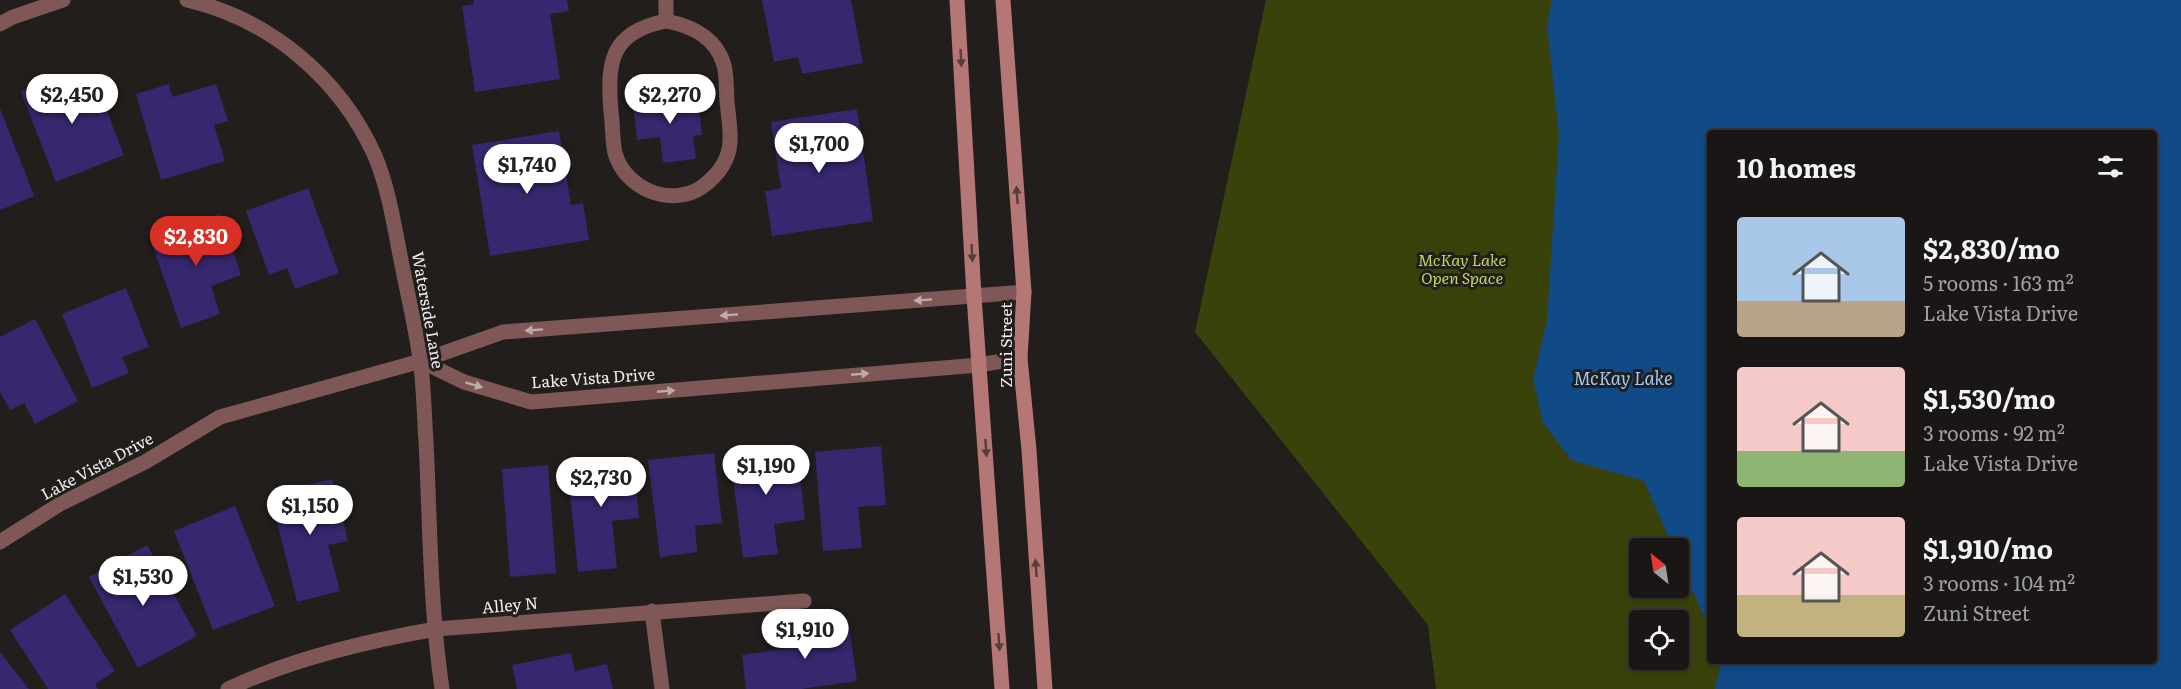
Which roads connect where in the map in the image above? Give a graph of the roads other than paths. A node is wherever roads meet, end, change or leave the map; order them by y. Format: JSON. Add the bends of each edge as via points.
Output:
{"nodes":[{"id":1,"x":63,"y":0,"type":"edge"},
{"id":2,"x":187,"y":0,"type":"edge"},
{"id":3,"x":666,"y":0,"type":"edge"},
{"id":4,"x":957,"y":0,"type":"edge"},
{"id":5,"x":1003,"y":0,"type":"edge"},
{"id":6,"x":225,"y":6,"type":"edge"},
{"id":7,"x":666,"y":21,"type":"junction"},
{"id":8,"x":0,"y":24,"type":"edge"},
{"id":9,"x":1023,"y":292,"type":"junction"},
{"id":10,"x":974,"y":296,"type":"junction"},
{"id":11,"x":1020,"y":358,"type":"junction"},
{"id":12,"x":421,"y":361,"type":"junction"},
{"id":13,"x":979,"y":365,"type":"junction"},
{"id":14,"x":0,"y":542,"type":"edge"},
{"id":15,"x":804,"y":601,"type":"dead end"},
{"id":16,"x":652,"y":611,"type":"junction"},
{"id":17,"x":436,"y":629,"type":"junction"},
{"id":18,"x":228,"y":689,"type":"edge"},
{"id":19,"x":442,"y":689,"type":"edge"},
{"id":20,"x":662,"y":689,"type":"edge"},
{"id":21,"x":1002,"y":689,"type":"edge"},
{"id":22,"x":1045,"y":689,"type":"edge"}],
"edges":[{"from":1,"to":8,"type":"street"},
{"from":2,"to":6,"type":"street","name":"Waterside Lane"},
{"from":3,"to":7,"type":"street"},
{"from":4,"to":10,"type":"main road","name":"Zuni Street","one_way":true},
{"from":9,"to":5,"type":"main road","name":"Zuni Street","one_way":true},
{"from":6,"to":12,"type":"street","name":"Waterside Lane","via":[[293,50],[328,83],[356,120],[375,158],[390,203]]},
{"from":7,"to":7,"type":"street","via":[[630,34],[610,66],[609,85],[615,153],[624,172],[638,186],[657,195],[677,196],[697,191],[713,179],[725,163],[730,143],[724,65],[716,48],[686,24]]},
{"from":9,"to":10,"type":"street"},
{"from":9,"to":11,"type":"main road","name":"Zuni Street"},
{"from":10,"to":12,"type":"street","one_way":true,"via":[[503,332]]},
{"from":10,"to":13,"type":"main road","name":"Zuni Street"},
{"from":11,"to":13,"type":"street","name":"Lake Vista Drive"},
{"from":22,"to":11,"type":"main road","name":"Zuni Street","one_way":true},
{"from":12,"to":13,"type":"street","name":"Lake Vista Drive","one_way":true,"via":[[464,382],[531,402]]},
{"from":12,"to":14,"type":"street","name":"Lake Vista Drive","via":[[220,417],[145,462],[60,504]]},
{"from":12,"to":17,"type":"street","name":"Waterside Lane"},
{"from":13,"to":21,"type":"main road","name":"Zuni Street","one_way":true},
{"from":15,"to":16,"type":"street","name":"Alley N"},
{"from":16,"to":17,"type":"street","name":"Alley N"},
{"from":16,"to":20,"type":"street"},
{"from":17,"to":18,"type":"street","name":"Alley N","via":[[303,660]]},
{"from":17,"to":19,"type":"street","name":"Waterside Lane"}]}
